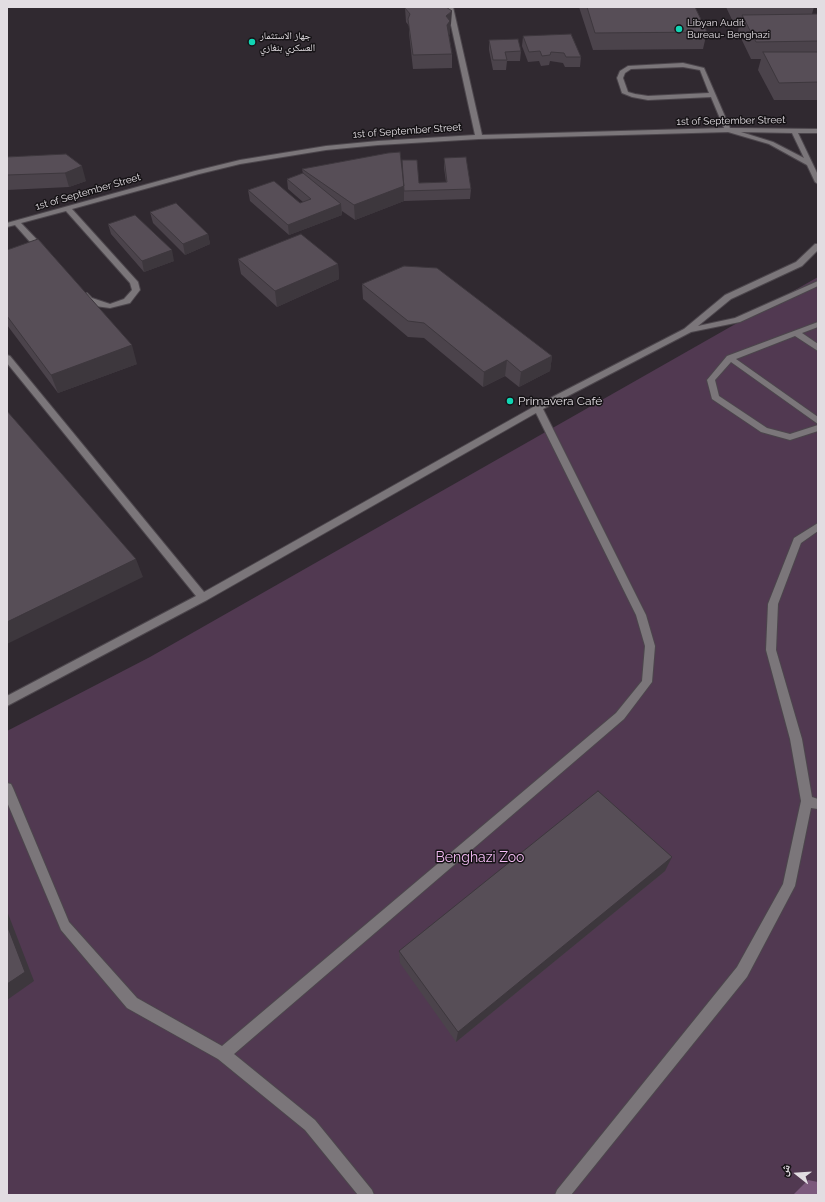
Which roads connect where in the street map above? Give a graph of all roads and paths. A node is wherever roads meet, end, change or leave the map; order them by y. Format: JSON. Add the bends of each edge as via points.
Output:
{"nodes":[{"id":1,"x":450,"y":7,"type":"edge"},
{"id":2,"x":713,"y":95,"type":"junction"},
{"id":3,"x":728,"y":130,"type":"junction"},
{"id":4,"x":794,"y":130,"type":"junction"},
{"id":5,"x":818,"y":131,"type":"edge"},
{"id":6,"x":479,"y":137,"type":"junction"},
{"id":7,"x":810,"y":164,"type":"junction"},
{"id":8,"x":818,"y":182,"type":"edge"},
{"id":9,"x":68,"y":208,"type":"junction"},
{"id":10,"x":16,"y":222,"type":"junction"},
{"id":11,"x":7,"y":224,"type":"edge"},
{"id":12,"x":818,"y":246,"type":"edge"},
{"id":13,"x":47,"y":255,"type":"edge"},
{"id":14,"x":816,"y":286,"type":"edge"},
{"id":15,"x":79,"y":289,"type":"edge"},
{"id":16,"x":818,"y":324,"type":"edge"},
{"id":17,"x":688,"y":331,"type":"junction"},
{"id":18,"x":796,"y":333,"type":"junction"},
{"id":19,"x":818,"y":348,"type":"edge"},
{"id":20,"x":7,"y":358,"type":"edge"},
{"id":21,"x":730,"y":358,"type":"junction"},
{"id":22,"x":538,"y":408,"type":"junction"},
{"id":23,"x":818,"y":421,"type":"edge"},
{"id":24,"x":818,"y":428,"type":"edge"},
{"id":25,"x":818,"y":526,"type":"edge"},
{"id":26,"x":203,"y":597,"type":"junction"},
{"id":27,"x":7,"y":701,"type":"edge"},
{"id":28,"x":7,"y":788,"type":"edge"},
{"id":29,"x":812,"y":803,"type":"edge"},
{"id":30,"x":223,"y":1054,"type":"junction"},
{"id":31,"x":367,"y":1195,"type":"edge"},
{"id":32,"x":562,"y":1195,"type":"edge"}],
"edges":[{"from":1,"to":6,"type":"street"},
{"from":2,"to":2,"type":"street","via":[[648,98],[634,96],[625,93],[620,78],[622,72],[630,67],[693,66],[702,69]]},
{"from":2,"to":3,"type":"street"},
{"from":3,"to":4,"type":"street","name":"1st of September Street"},
{"from":3,"to":6,"type":"street","name":"1st of September Street"},
{"from":3,"to":7,"type":"street","via":[[771,143]]},
{"from":4,"to":5,"type":"street","name":"1st of September Street"},
{"from":4,"to":7,"type":"street"},
{"from":6,"to":9,"type":"street","name":"1st of September Street","via":[[378,142],[286,153],[197,172]]},
{"from":7,"to":8,"type":"street"},
{"from":9,"to":10,"type":"street","name":"1st of September Street"},
{"from":9,"to":15,"type":"street","via":[[134,282],[136,290],[127,301],[110,306],[89,300]]},
{"from":10,"to":11,"type":"street","name":"1st of September Street"},
{"from":10,"to":13,"type":"street"},
{"from":12,"to":17,"type":"street","via":[[799,264],[728,297]]},
{"from":14,"to":17,"type":"street","via":[[737,320]]},
{"from":16,"to":18,"type":"street"},
{"from":17,"to":22,"type":"street"},
{"from":18,"to":19,"type":"street"},
{"from":18,"to":21,"type":"street"},
{"from":20,"to":26,"type":"street"},
{"from":21,"to":23,"type":"street"},
{"from":21,"to":24,"type":"street","via":[[711,380],[715,397],[764,430],[790,437]]},
{"from":22,"to":26,"type":"street"},
{"from":22,"to":30,"type":"street","via":[[641,615],[650,646],[647,682],[620,716]]},
{"from":25,"to":29,"type":"street","via":[[797,541],[773,604],[771,650]]},
{"from":26,"to":27,"type":"street"},
{"from":28,"to":30,"type":"street","via":[[65,926],[132,1003]]},
{"from":29,"to":32,"type":"street","via":[[789,886],[742,972]]},
{"from":30,"to":31,"type":"street","via":[[310,1125]]}]}
